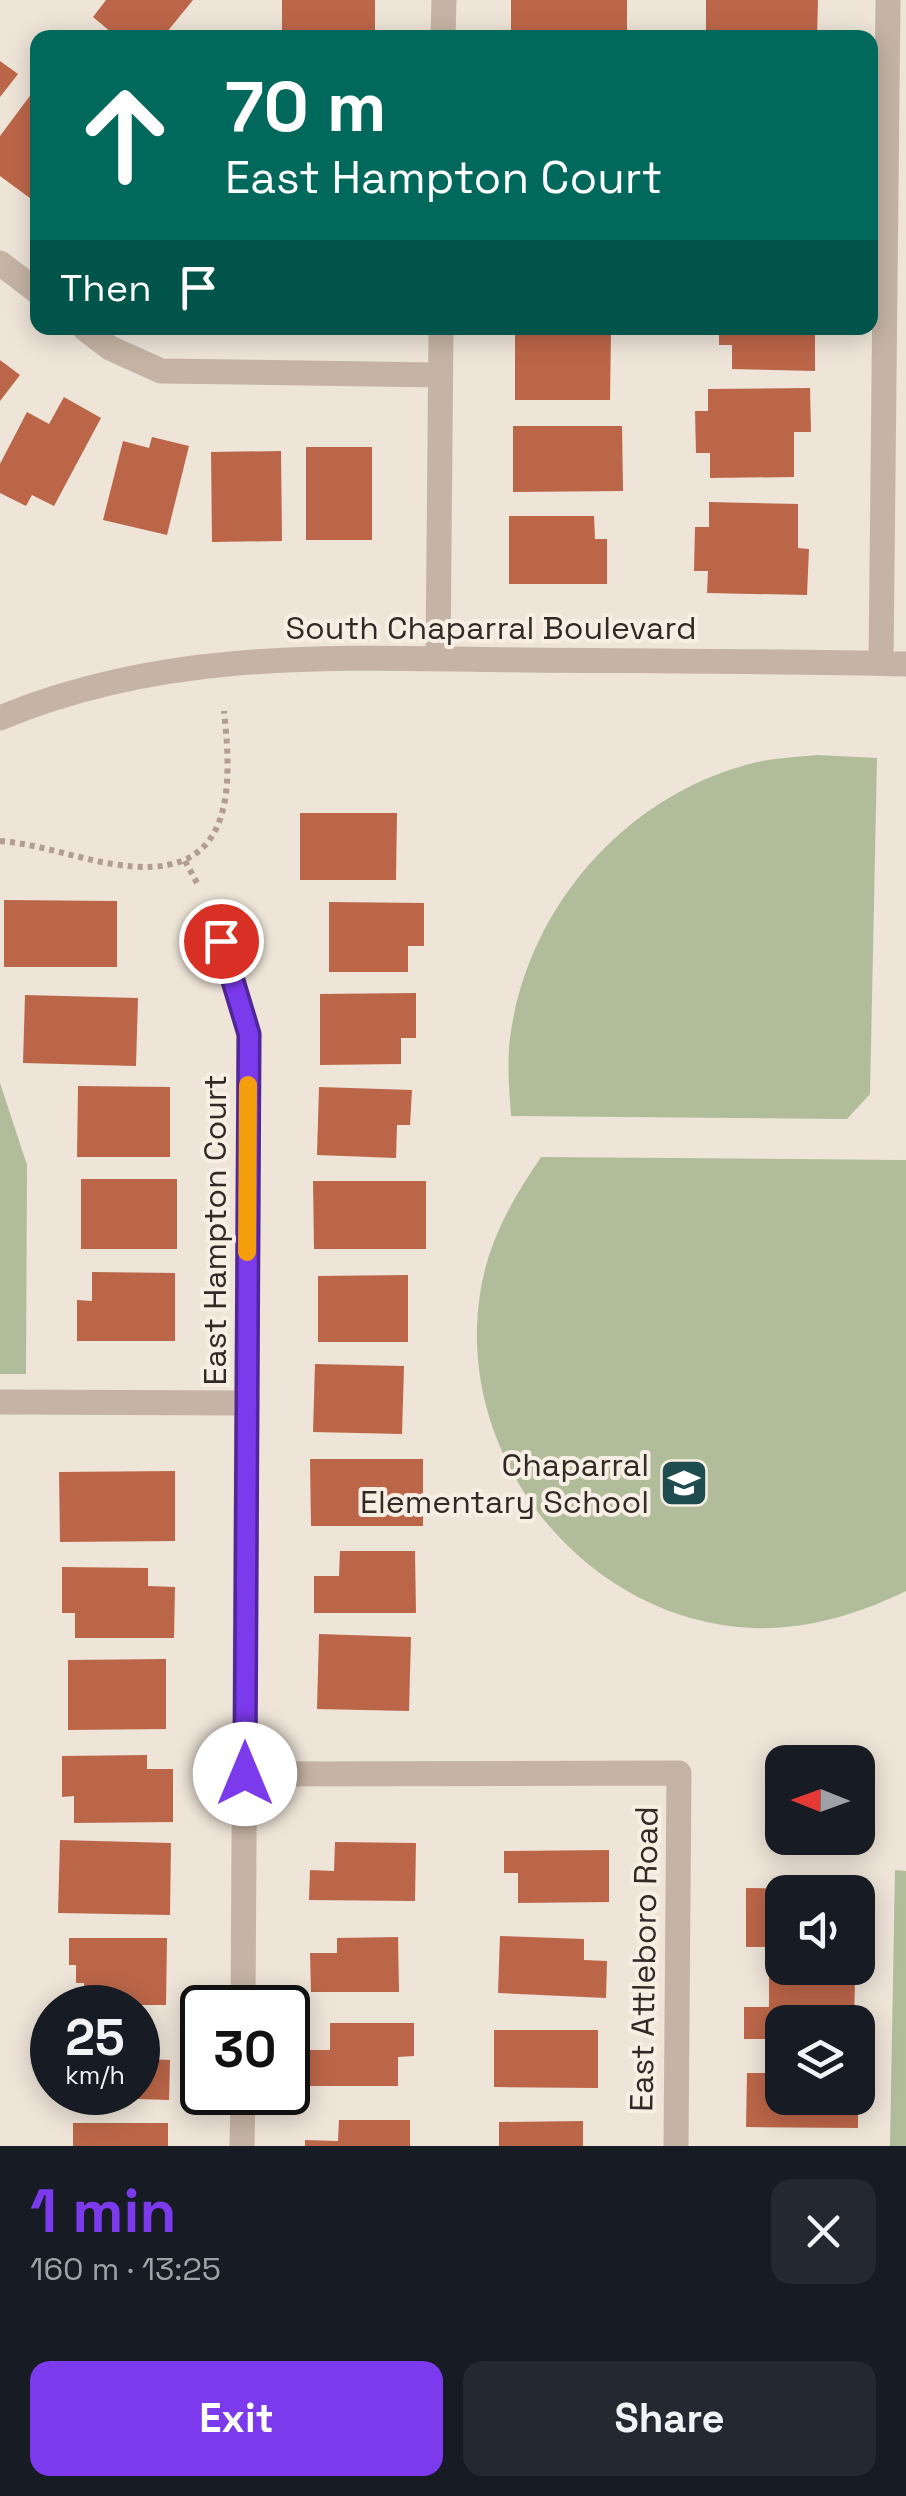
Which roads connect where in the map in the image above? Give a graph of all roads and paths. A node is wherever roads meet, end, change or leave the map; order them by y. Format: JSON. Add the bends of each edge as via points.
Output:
{"nodes":[{"id":1,"x":444,"y":0,"type":"edge"},
{"id":2,"x":888,"y":0,"type":"edge"},
{"id":3,"x":443,"y":30,"type":"edge"},
{"id":4,"x":0,"y":263,"type":"edge"},
{"id":5,"x":30,"y":286,"type":"edge"},
{"id":6,"x":93,"y":335,"type":"edge"},
{"id":7,"x":441,"y":335,"type":"edge"},
{"id":8,"x":440,"y":376,"type":"junction"},
{"id":9,"x":438,"y":658,"type":"junction"},
{"id":10,"x":893,"y":664,"type":"edge"},
{"id":11,"x":224,"y":711,"type":"dead end"},
{"id":12,"x":0,"y":718,"type":"edge"},
{"id":13,"x":0,"y":841,"type":"edge"},
{"id":14,"x":185,"y":861,"type":"junction"},
{"id":15,"x":196,"y":883,"type":"dead end"},
{"id":16,"x":221,"y":941,"type":"dead end"},
{"id":17,"x":0,"y":1402,"type":"edge"},
{"id":18,"x":246,"y":1403,"type":"junction"},
{"id":19,"x":245,"y":1774,"type":"junction"},
{"id":20,"x":243,"y":1985,"type":"edge"},
{"id":21,"x":242,"y":2115,"type":"edge"},
{"id":22,"x":242,"y":2146,"type":"edge"},
{"id":23,"x":676,"y":2146,"type":"edge"}],
"edges":[{"from":1,"to":3,"type":"street"},
{"from":2,"to":10,"type":"street"},
{"from":4,"to":5,"type":"street"},
{"from":6,"to":8,"type":"street","via":[[161,371]]},
{"from":7,"to":8,"type":"street"},
{"from":8,"to":9,"type":"street"},
{"from":9,"to":10,"type":"street","name":"South Chaparral Boulevard"},
{"from":9,"to":12,"type":"street","name":"South Chaparral Boulevard","via":[[192,666],[79,688]]},
{"from":11,"to":14,"type":"path","via":[[227,800],[215,831]]},
{"from":13,"to":14,"type":"path","via":[[128,866]]},
{"from":14,"to":15,"type":"path"},
{"from":16,"to":18,"type":"street","name":"East Hampton Court","via":[[249,1034]]},
{"from":17,"to":18,"type":"street"},
{"from":18,"to":19,"type":"street","name":"East Hampton Court"},
{"from":19,"to":20,"type":"street","name":"East Hampton Court"},
{"from":19,"to":23,"type":"street","name":"East Attleboro Road","via":[[679,1773]]},
{"from":21,"to":22,"type":"street"}]}
